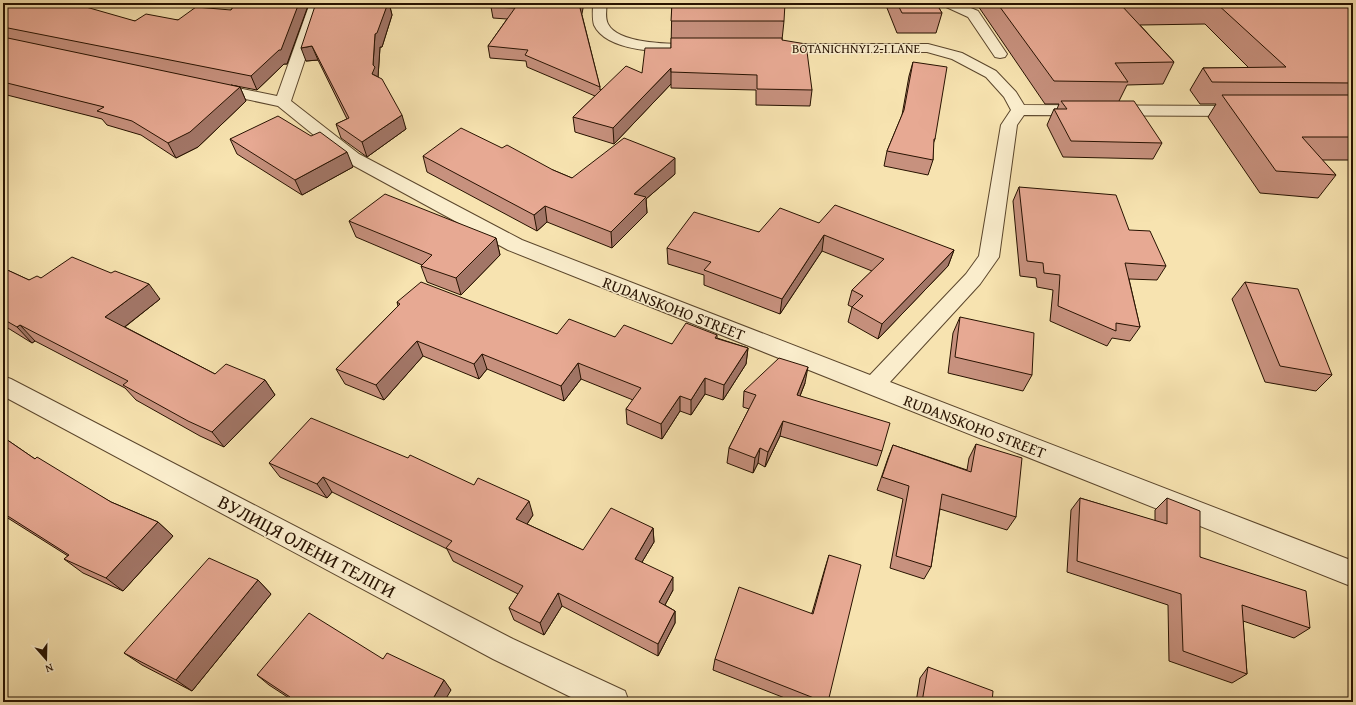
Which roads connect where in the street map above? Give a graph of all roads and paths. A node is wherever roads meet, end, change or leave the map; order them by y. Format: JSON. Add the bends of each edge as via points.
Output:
{"nodes":[{"id":1,"x":316,"y":3,"type":"edge"},
{"id":2,"x":600,"y":3,"type":"edge"},
{"id":3,"x":948,"y":3,"type":"edge"},
{"id":4,"x":715,"y":48,"type":"edge"},
{"id":5,"x":763,"y":48,"type":"edge"},
{"id":6,"x":1000,"y":54,"type":"dead end"},
{"id":7,"x":192,"y":84,"type":"edge"},
{"id":8,"x":283,"y":102,"type":"junction"},
{"id":9,"x":1019,"y":110,"type":"junction"},
{"id":10,"x":1258,"y":111,"type":"edge"},
{"id":11,"x":3,"y":385,"type":"edge"},
{"id":12,"x":873,"y":386,"type":"junction"},
{"id":13,"x":1353,"y":574,"type":"edge"},
{"id":14,"x":614,"y":702,"type":"edge"}],
"edges":[{"from":1,"to":8,"type":"street"},
{"from":2,"to":4,"type":"street","via":[[598,16],[604,30],[619,39],[668,48]]},
{"from":3,"to":6,"type":"lane","via":[[973,14]]},
{"from":5,"to":9,"type":"street","name":"BOTANICHNYI 2-I LANE","via":[[928,48],[957,56],[990,74],[1011,95]]},
{"from":7,"to":8,"type":"street","name":"RUDANSKOHO STREET"},
{"from":8,"to":12,"type":"street","name":"RUDANSKOHO STREET","via":[[353,158],[515,245]]},
{"from":9,"to":10,"type":"street"},
{"from":9,"to":12,"type":"street","via":[[1009,126],[989,257],[973,279]]},
{"from":11,"to":14,"type":"street","name":"ВУЛИЦЯ ОЛЕНИ ТЕЛІГИ","via":[[503,649]]},
{"from":12,"to":13,"type":"street","name":"RUDANSKOHO STREET"}]}
